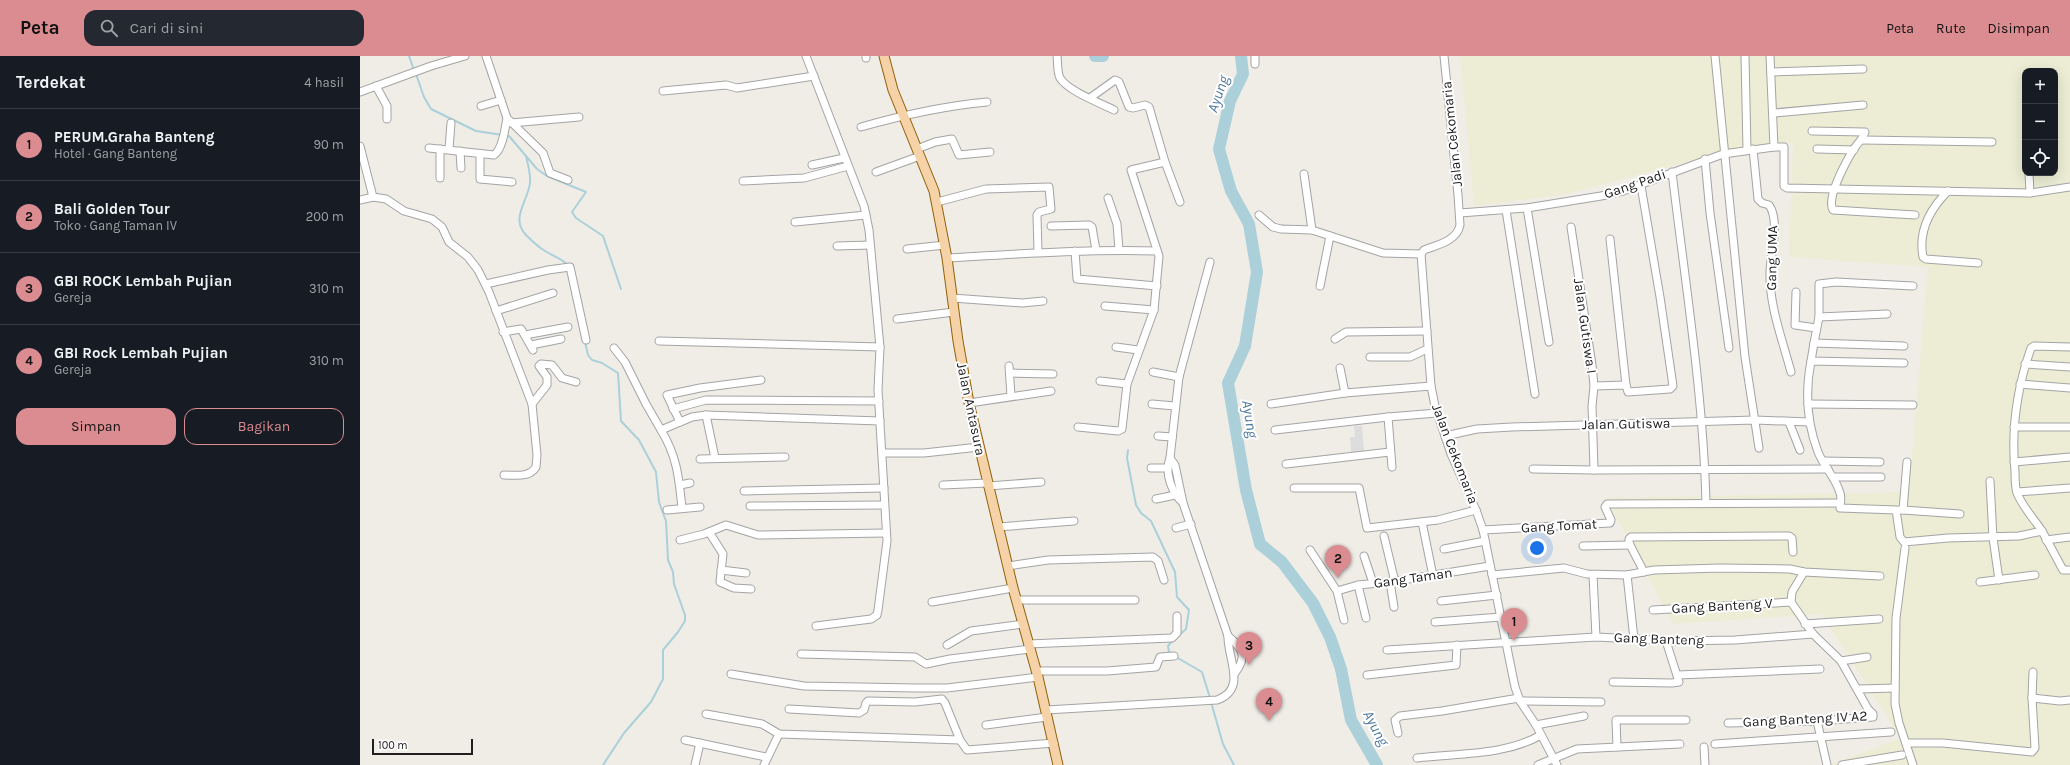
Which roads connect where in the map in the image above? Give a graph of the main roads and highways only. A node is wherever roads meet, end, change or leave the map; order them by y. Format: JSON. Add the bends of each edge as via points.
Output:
{"nodes":[{"id":1,"x":884,"y":56,"type":"edge"},
{"id":2,"x":1058,"y":765,"type":"edge"}],
"edges":[{"from":1,"to":2,"type":"main road","name":"Jalan Antasura","via":[[893,90],[937,202],[968,403]]}]}
